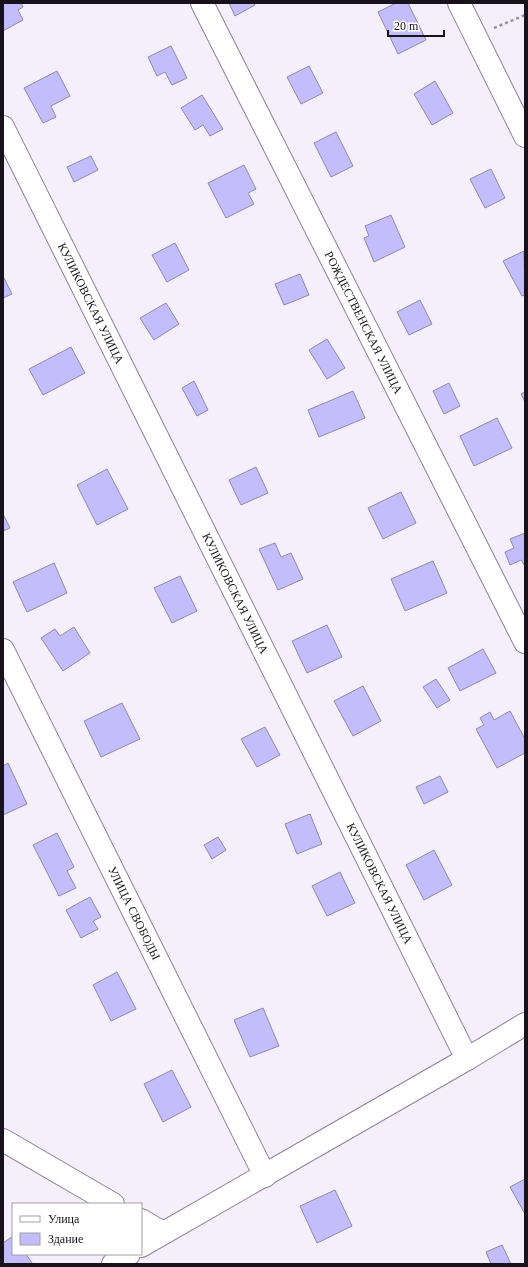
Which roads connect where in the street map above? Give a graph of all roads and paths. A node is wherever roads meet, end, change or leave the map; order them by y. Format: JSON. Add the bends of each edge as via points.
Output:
{"nodes":[{"id":1,"x":202,"y":3,"type":"edge"},
{"id":2,"x":459,"y":3,"type":"edge"},
{"id":3,"x":525,"y":15,"type":"edge"},
{"id":4,"x":475,"y":37,"type":"junction"},
{"id":5,"x":3,"y":127,"type":"edge"},
{"id":6,"x":525,"y":136,"type":"edge"},
{"id":7,"x":525,"y":642,"type":"edge"},
{"id":8,"x":3,"y":650,"type":"edge"},
{"id":9,"x":525,"y":1024,"type":"edge"},
{"id":10,"x":468,"y":1059,"type":"junction"},
{"id":11,"x":3,"y":1140,"type":"edge"},
{"id":12,"x":265,"y":1176,"type":"junction"},
{"id":13,"x":111,"y":1203,"type":"edge"},
{"id":14,"x":142,"y":1221,"type":"edge"},
{"id":15,"x":163,"y":1233,"type":"junction"},
{"id":16,"x":142,"y":1245,"type":"edge"},
{"id":17,"x":127,"y":1255,"type":"edge"},
{"id":18,"x":112,"y":1264,"type":"edge"}],
"edges":[{"from":1,"to":7,"type":"street","name":"РОЖДЕСТВЕНСКАЯ УЛИЦА"},
{"from":2,"to":4,"type":"street"},
{"from":3,"to":4,"type":"path"},
{"from":4,"to":6,"type":"street"},
{"from":5,"to":10,"type":"street","name":"КУЛИКОВСКАЯ УЛИЦА"},
{"from":8,"to":12,"type":"street","name":"УЛИЦА СВОБОДЫ"},
{"from":9,"to":10,"type":"street"},
{"from":10,"to":12,"type":"street"},
{"from":11,"to":13,"type":"street"},
{"from":12,"to":15,"type":"street"},
{"from":14,"to":15,"type":"street"},
{"from":15,"to":16,"type":"street"},
{"from":17,"to":18,"type":"street"}]}
